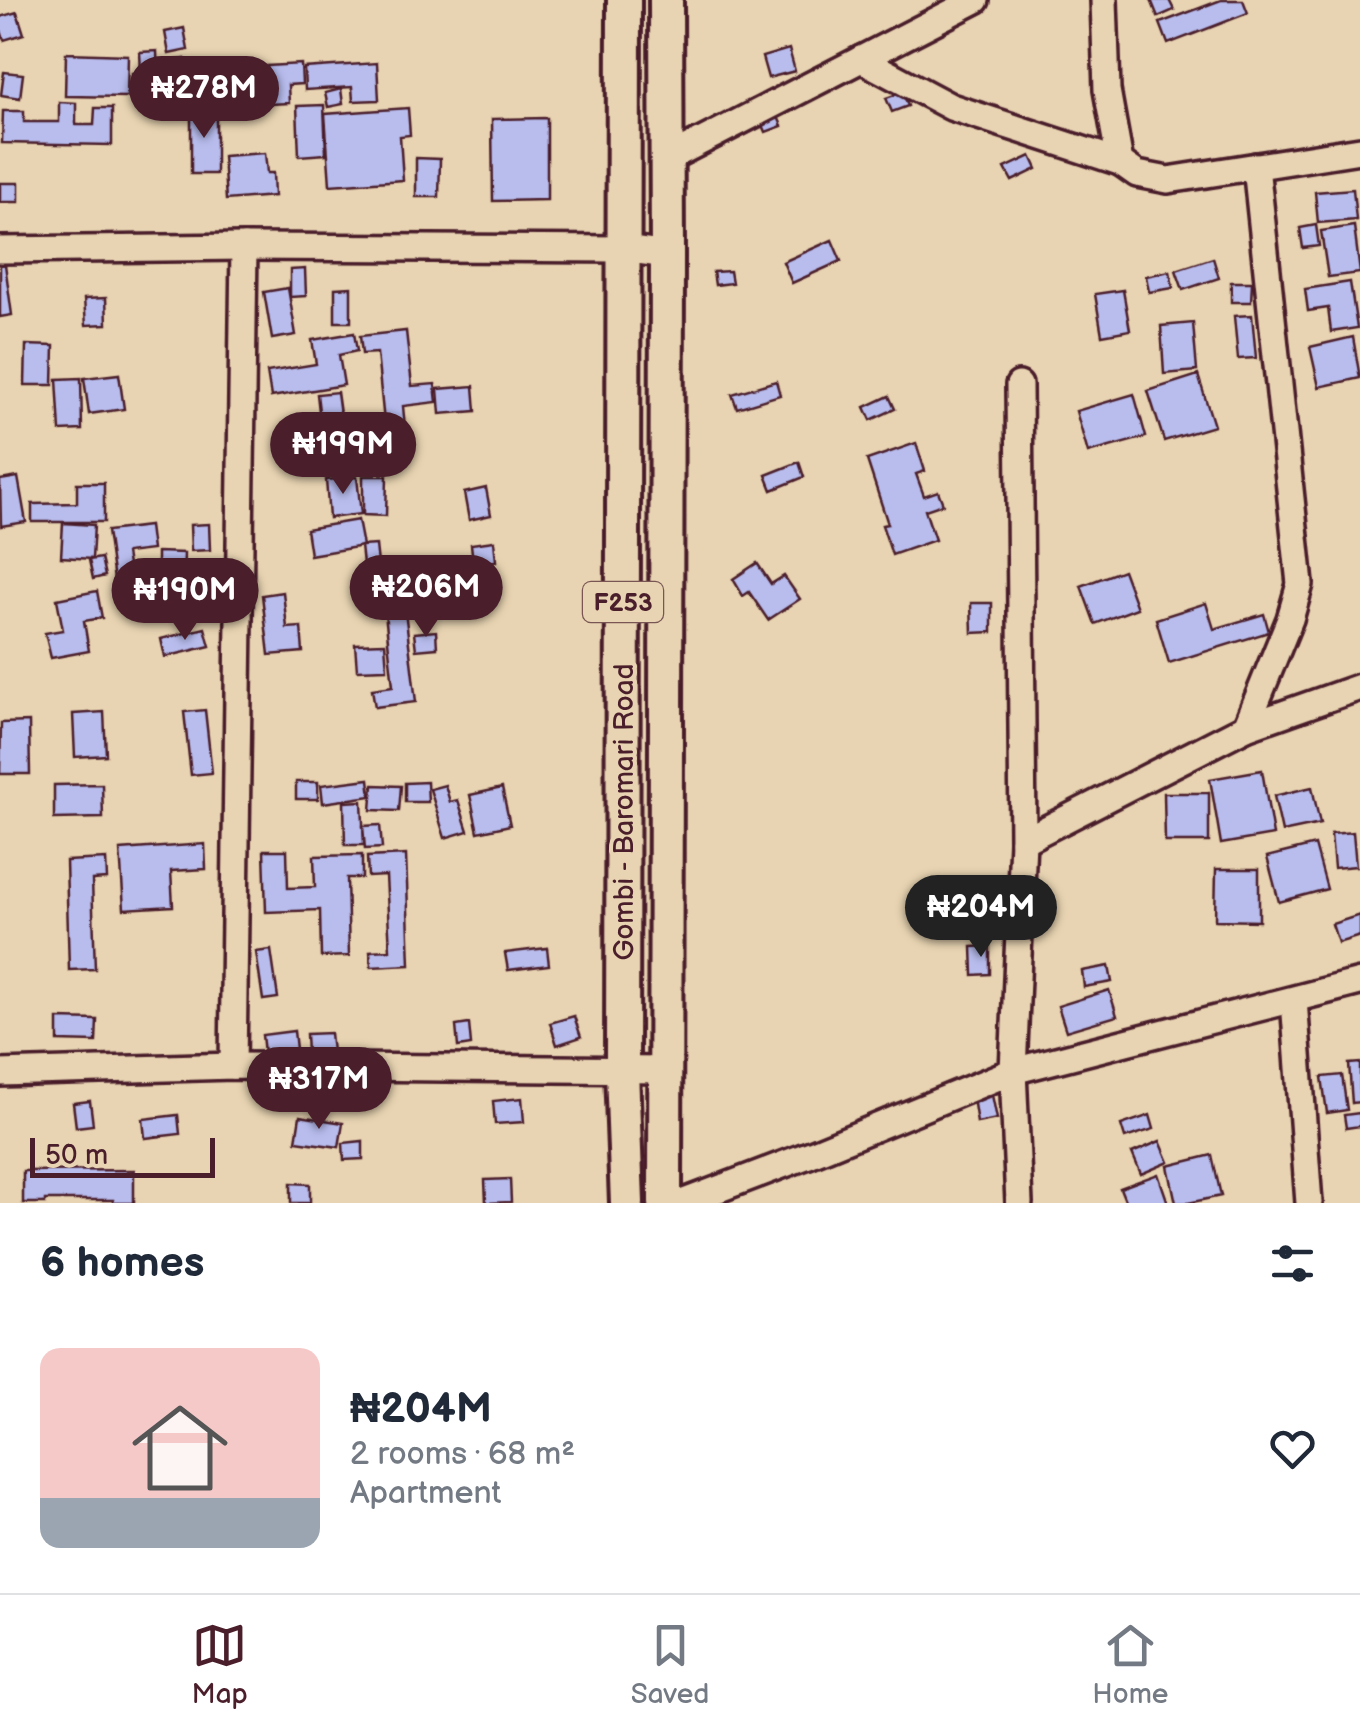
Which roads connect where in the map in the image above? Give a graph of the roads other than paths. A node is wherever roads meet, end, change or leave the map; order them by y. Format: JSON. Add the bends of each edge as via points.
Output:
{"nodes":[{"id":1,"x":624,"y":0,"type":"edge"},
{"id":2,"x":666,"y":0,"type":"edge"},
{"id":3,"x":976,"y":0,"type":"edge"},
{"id":4,"x":1104,"y":0,"type":"edge"},
{"id":5,"x":861,"y":59,"type":"junction"},
{"id":6,"x":1360,"y":150,"type":"edge"},
{"id":7,"x":666,"y":159,"type":"junction"},
{"id":8,"x":1120,"y":162,"type":"junction"},
{"id":9,"x":1256,"y":166,"type":"junction"},
{"id":10,"x":244,"y":247,"type":"junction"},
{"id":11,"x":624,"y":249,"type":"junction"},
{"id":12,"x":0,"y":250,"type":"edge"},
{"id":13,"x":667,"y":256,"type":"junction"},
{"id":14,"x":1019,"y":385,"type":"dead end"},
{"id":15,"x":1360,"y":687,"type":"edge"},
{"id":16,"x":1246,"y":727,"type":"junction"},
{"id":17,"x":1022,"y":840,"type":"junction"},
{"id":18,"x":1360,"y":982,"type":"edge"},
{"id":19,"x":1294,"y":1000,"type":"junction"},
{"id":20,"x":233,"y":1066,"type":"junction"},
{"id":21,"x":666,"y":1070,"type":"junction"},
{"id":22,"x":1013,"y":1070,"type":"junction"},
{"id":23,"x":622,"y":1071,"type":"junction"},
{"id":24,"x":0,"y":1073,"type":"edge"},
{"id":25,"x":627,"y":1203,"type":"edge"},
{"id":26,"x":665,"y":1203,"type":"edge"},
{"id":27,"x":682,"y":1203,"type":"edge"},
{"id":28,"x":1019,"y":1203,"type":"edge"},
{"id":29,"x":1309,"y":1203,"type":"edge"}],
"edges":[{"from":1,"to":11,"type":"main road","name":"Gombi - Baromari Road","number":"F253"},
{"from":2,"to":7,"type":"main road","name":"Gombi - Baromari Road","number":"F253"},
{"from":3,"to":5,"type":"street"},
{"from":4,"to":8,"type":"street","via":[[1107,90]]},
{"from":5,"to":7,"type":"street"},
{"from":5,"to":8,"type":"street","via":[[951,107]]},
{"from":6,"to":9,"type":"street"},
{"from":7,"to":13,"type":"main road","name":"Gombi - Baromari Road","number":"F253"},
{"from":8,"to":9,"type":"street","via":[[1137,174],[1168,180]]},
{"from":9,"to":16,"type":"street","via":[[1300,584]]},
{"from":10,"to":11,"type":"street"},
{"from":10,"to":12,"type":"street"},
{"from":10,"to":20,"type":"street"},
{"from":11,"to":13,"type":"street"},
{"from":11,"to":23,"type":"main road","name":"Gombi - Baromari Road","number":"F253"},
{"from":13,"to":21,"type":"main road","name":"Gombi - Baromari Road","number":"F253"},
{"from":14,"to":17,"type":"street"},
{"from":15,"to":16,"type":"street"},
{"from":16,"to":17,"type":"street"},
{"from":17,"to":22,"type":"street"},
{"from":18,"to":19,"type":"street"},
{"from":19,"to":22,"type":"street"},
{"from":19,"to":29,"type":"street"},
{"from":20,"to":23,"type":"street"},
{"from":20,"to":24,"type":"street"},
{"from":21,"to":23,"type":"street"},
{"from":21,"to":26,"type":"main road","name":"Gombi - Baromari Road","number":"F253"},
{"from":22,"to":27,"type":"street"},
{"from":22,"to":28,"type":"street"},
{"from":23,"to":25,"type":"main road","name":"Gombi - Baromari Road","number":"F253"}]}
